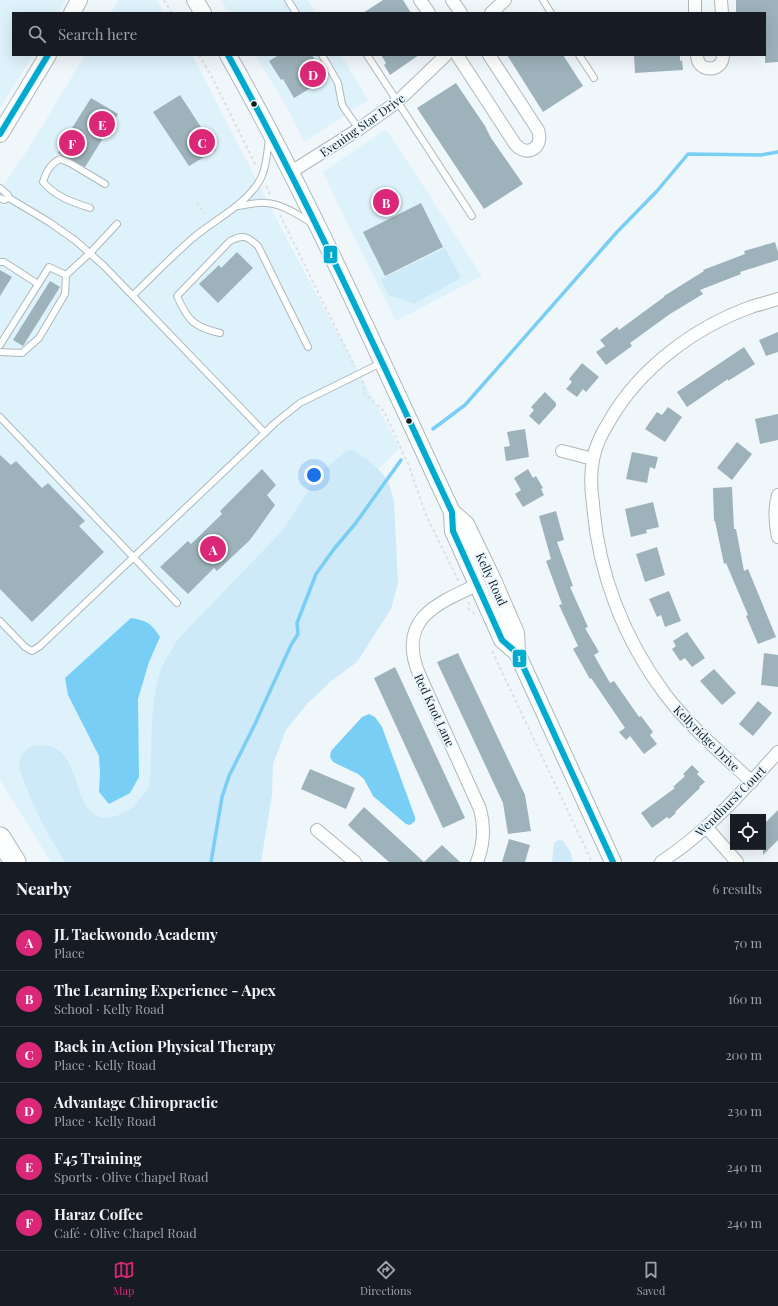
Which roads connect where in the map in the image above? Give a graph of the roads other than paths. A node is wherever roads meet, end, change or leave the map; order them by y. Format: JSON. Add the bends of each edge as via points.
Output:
{"nodes":[{"id":1,"x":79,"y":0,"type":"edge"},
{"id":2,"x":195,"y":0,"type":"edge"},
{"id":3,"x":288,"y":0,"type":"edge"},
{"id":4,"x":420,"y":0,"type":"edge"},
{"id":5,"x":452,"y":0,"type":"edge"},
{"id":6,"x":505,"y":0,"type":"edge"},
{"id":7,"x":543,"y":0,"type":"edge"},
{"id":8,"x":695,"y":0,"type":"edge"},
{"id":9,"x":721,"y":0,"type":"edge"},
{"id":10,"x":73,"y":12,"type":"edge"},
{"id":11,"x":202,"y":12,"type":"edge"},
{"id":12,"x":295,"y":12,"type":"edge"},
{"id":13,"x":428,"y":12,"type":"edge"},
{"id":14,"x":460,"y":12,"type":"edge"},
{"id":15,"x":492,"y":12,"type":"edge"},
{"id":16,"x":550,"y":12,"type":"edge"},
{"id":17,"x":695,"y":12,"type":"edge"},
{"id":18,"x":722,"y":12,"type":"edge"},
{"id":19,"x":47,"y":56,"type":"edge"},
{"id":20,"x":229,"y":56,"type":"edge"},
{"id":21,"x":323,"y":56,"type":"edge"},
{"id":22,"x":368,"y":56,"type":"edge"},
{"id":23,"x":445,"y":56,"type":"edge"},
{"id":24,"x":457,"y":56,"type":"edge"},
{"id":25,"x":490,"y":56,"type":"edge"},
{"id":26,"x":579,"y":56,"type":"edge"},
{"id":27,"x":697,"y":56,"type":"edge"},
{"id":28,"x":723,"y":56,"type":"edge"},
{"id":29,"x":594,"y":78,"type":"dead end"},
{"id":30,"x":397,"y":102,"type":"junction"},
{"id":31,"x":359,"y":129,"type":"junction"},
{"id":32,"x":270,"y":132,"type":"junction"},
{"id":33,"x":0,"y":134,"type":"edge"},
{"id":34,"x":290,"y":172,"type":"junction"},
{"id":35,"x":105,"y":184,"type":"dead end"},
{"id":36,"x":0,"y":188,"type":"edge"},
{"id":37,"x":0,"y":198,"type":"edge"},
{"id":38,"x":9,"y":198,"type":"junction"},
{"id":39,"x":238,"y":206,"type":"junction"},
{"id":40,"x":90,"y":208,"type":"dead end"},
{"id":41,"x":472,"y":216,"type":"dead end"},
{"id":42,"x":117,"y":224,"type":"dead end"},
{"id":43,"x":318,"y":226,"type":"junction"},
{"id":44,"x":90,"y":253,"type":"junction"},
{"id":45,"x":0,"y":262,"type":"edge"},
{"id":46,"x":66,"y":275,"type":"junction"},
{"id":47,"x":38,"y":284,"type":"junction"},
{"id":48,"x":133,"y":295,"type":"junction"},
{"id":49,"x":778,"y":299,"type":"edge"},
{"id":50,"x":220,"y":333,"type":"dead end"},
{"id":51,"x":0,"y":345,"type":"edge"},
{"id":52,"x":308,"y":346,"type":"dead end"},
{"id":53,"x":0,"y":352,"type":"edge"},
{"id":54,"x":383,"y":362,"type":"junction"},
{"id":55,"x":0,"y":417,"type":"edge"},
{"id":56,"x":265,"y":433,"type":"junction"},
{"id":57,"x":562,"y":451,"type":"dead end"},
{"id":58,"x":593,"y":459,"type":"junction"},
{"id":59,"x":778,"y":495,"type":"edge"},
{"id":60,"x":452,"y":512,"type":"junction"},
{"id":61,"x":778,"y":537,"type":"edge"},
{"id":62,"x":133,"y":557,"type":"junction"},
{"id":63,"x":477,"y":585,"type":"junction"},
{"id":64,"x":177,"y":603,"type":"dead end"},
{"id":65,"x":0,"y":622,"type":"edge"},
{"id":66,"x":516,"y":653,"type":"junction"},
{"id":67,"x":778,"y":752,"type":"edge"},
{"id":68,"x":752,"y":782,"type":"junction"},
{"id":69,"x":707,"y":828,"type":"junction"},
{"id":70,"x":316,"y":830,"type":"dead end"},
{"id":71,"x":0,"y":838,"type":"edge"},
{"id":72,"x":15,"y":862,"type":"edge"},
{"id":73,"x":355,"y":862,"type":"edge"},
{"id":74,"x":477,"y":862,"type":"edge"},
{"id":75,"x":613,"y":862,"type":"edge"},
{"id":76,"x":661,"y":862,"type":"edge"},
{"id":77,"x":737,"y":862,"type":"edge"}],
"edges":[{"from":1,"to":10,"type":"main road"},
{"from":2,"to":11,"type":"main road"},
{"from":3,"to":12,"type":"lane"},
{"from":4,"to":13,"type":"street"},
{"from":5,"to":14,"type":"street"},
{"from":6,"to":15,"type":"street"},
{"from":7,"to":16,"type":"lane"},
{"from":8,"to":17,"type":"street"},
{"from":9,"to":18,"type":"street"},
{"from":19,"to":33,"type":"main road"},
{"from":20,"to":32,"type":"main road","name":"Kelly Road"},
{"from":21,"to":31,"type":"lane","via":[[338,83],[342,104]]},
{"from":22,"to":30,"type":"lane"},
{"from":23,"to":30,"type":"street","name":"Evening Star Drive"},
{"from":24,"to":25,"type":"street","via":[[515,144],[523,150],[533,149],[540,142],[538,130]]},
{"from":26,"to":29,"type":"lane"},
{"from":27,"to":28,"type":"street","via":[[703,67],[712,69],[720,64]]},
{"from":30,"to":31,"type":"street","name":"Evening Star Drive"},
{"from":30,"to":41,"type":"lane"},
{"from":31,"to":34,"type":"street","name":"Evening Star Drive"},
{"from":32,"to":34,"type":"main road","name":"Kelly Road"},
{"from":32,"to":39,"type":"lane","via":[[262,177]]},
{"from":34,"to":43,"type":"main road","name":"Kelly Road"},
{"from":35,"to":40,"type":"lane","via":[[60,159],[53,162],[46,173],[43,182],[51,191],[66,200]]},
{"from":36,"to":38,"type":"lane"},
{"from":37,"to":38,"type":"lane"},
{"from":38,"to":44,"type":"lane","via":[[49,222]]},
{"from":39,"to":43,"type":"lane","via":[[260,203],[275,205],[292,211]]},
{"from":39,"to":48,"type":"lane","via":[[192,239]]},
{"from":42,"to":44,"type":"lane"},
{"from":43,"to":54,"type":"main road","name":"Kelly Road"},
{"from":44,"to":46,"type":"lane"},
{"from":44,"to":48,"type":"lane"},
{"from":45,"to":47,"type":"lane","via":[[4,262]]},
{"from":46,"to":47,"type":"lane","via":[[49,267]]},
{"from":46,"to":53,"type":"lane","via":[[66,294],[40,338],[22,353]]},
{"from":47,"to":51,"type":"lane"},
{"from":48,"to":56,"type":"lane"},
{"from":49,"to":58,"type":"street","name":"Kellyridge Drive","via":[[730,316],[670,352],[621,402],[605,427]]},
{"from":50,"to":52,"type":"lane","via":[[204,330],[189,319],[177,296],[230,241],[239,236],[249,238],[258,246]]},
{"from":54,"to":56,"type":"lane","via":[[300,403]]},
{"from":54,"to":60,"type":"main road","name":"Kelly Road"},
{"from":55,"to":62,"type":"lane"},
{"from":56,"to":62,"type":"lane"},
{"from":57,"to":58,"type":"street"},
{"from":58,"to":68,"type":"street","name":"Kellyridge Drive","via":[[591,485],[594,528],[606,580],[628,635],[653,678],[679,712],[699,734]]},
{"from":59,"to":61,"type":"street","via":[[775,525]]},
{"from":60,"to":63,"type":"main road","name":"Kelly Road","via":[[453,531]]},
{"from":60,"to":66,"type":"main road","name":"Kelly Road","via":[[466,524],[493,580],[516,633]]},
{"from":62,"to":64,"type":"lane"},
{"from":62,"to":65,"type":"lane","via":[[32,651]]},
{"from":63,"to":66,"type":"main road","name":"Kelly Road","via":[[502,640]]},
{"from":63,"to":74,"type":"street","name":"Red Knot Lane","via":[[431,608],[415,632],[412,642],[412,653],[419,674],[479,805],[484,832]]},
{"from":66,"to":75,"type":"main road","name":"Kelly Road"},
{"from":67,"to":68,"type":"street","name":"Wendhurst Court"},
{"from":68,"to":69,"type":"street","name":"Wendhurst Court"},
{"from":69,"to":76,"type":"street","name":"Wendhurst Court"},
{"from":69,"to":77,"type":"street"},
{"from":70,"to":73,"type":"street"},
{"from":71,"to":72,"type":"highway"}]}
